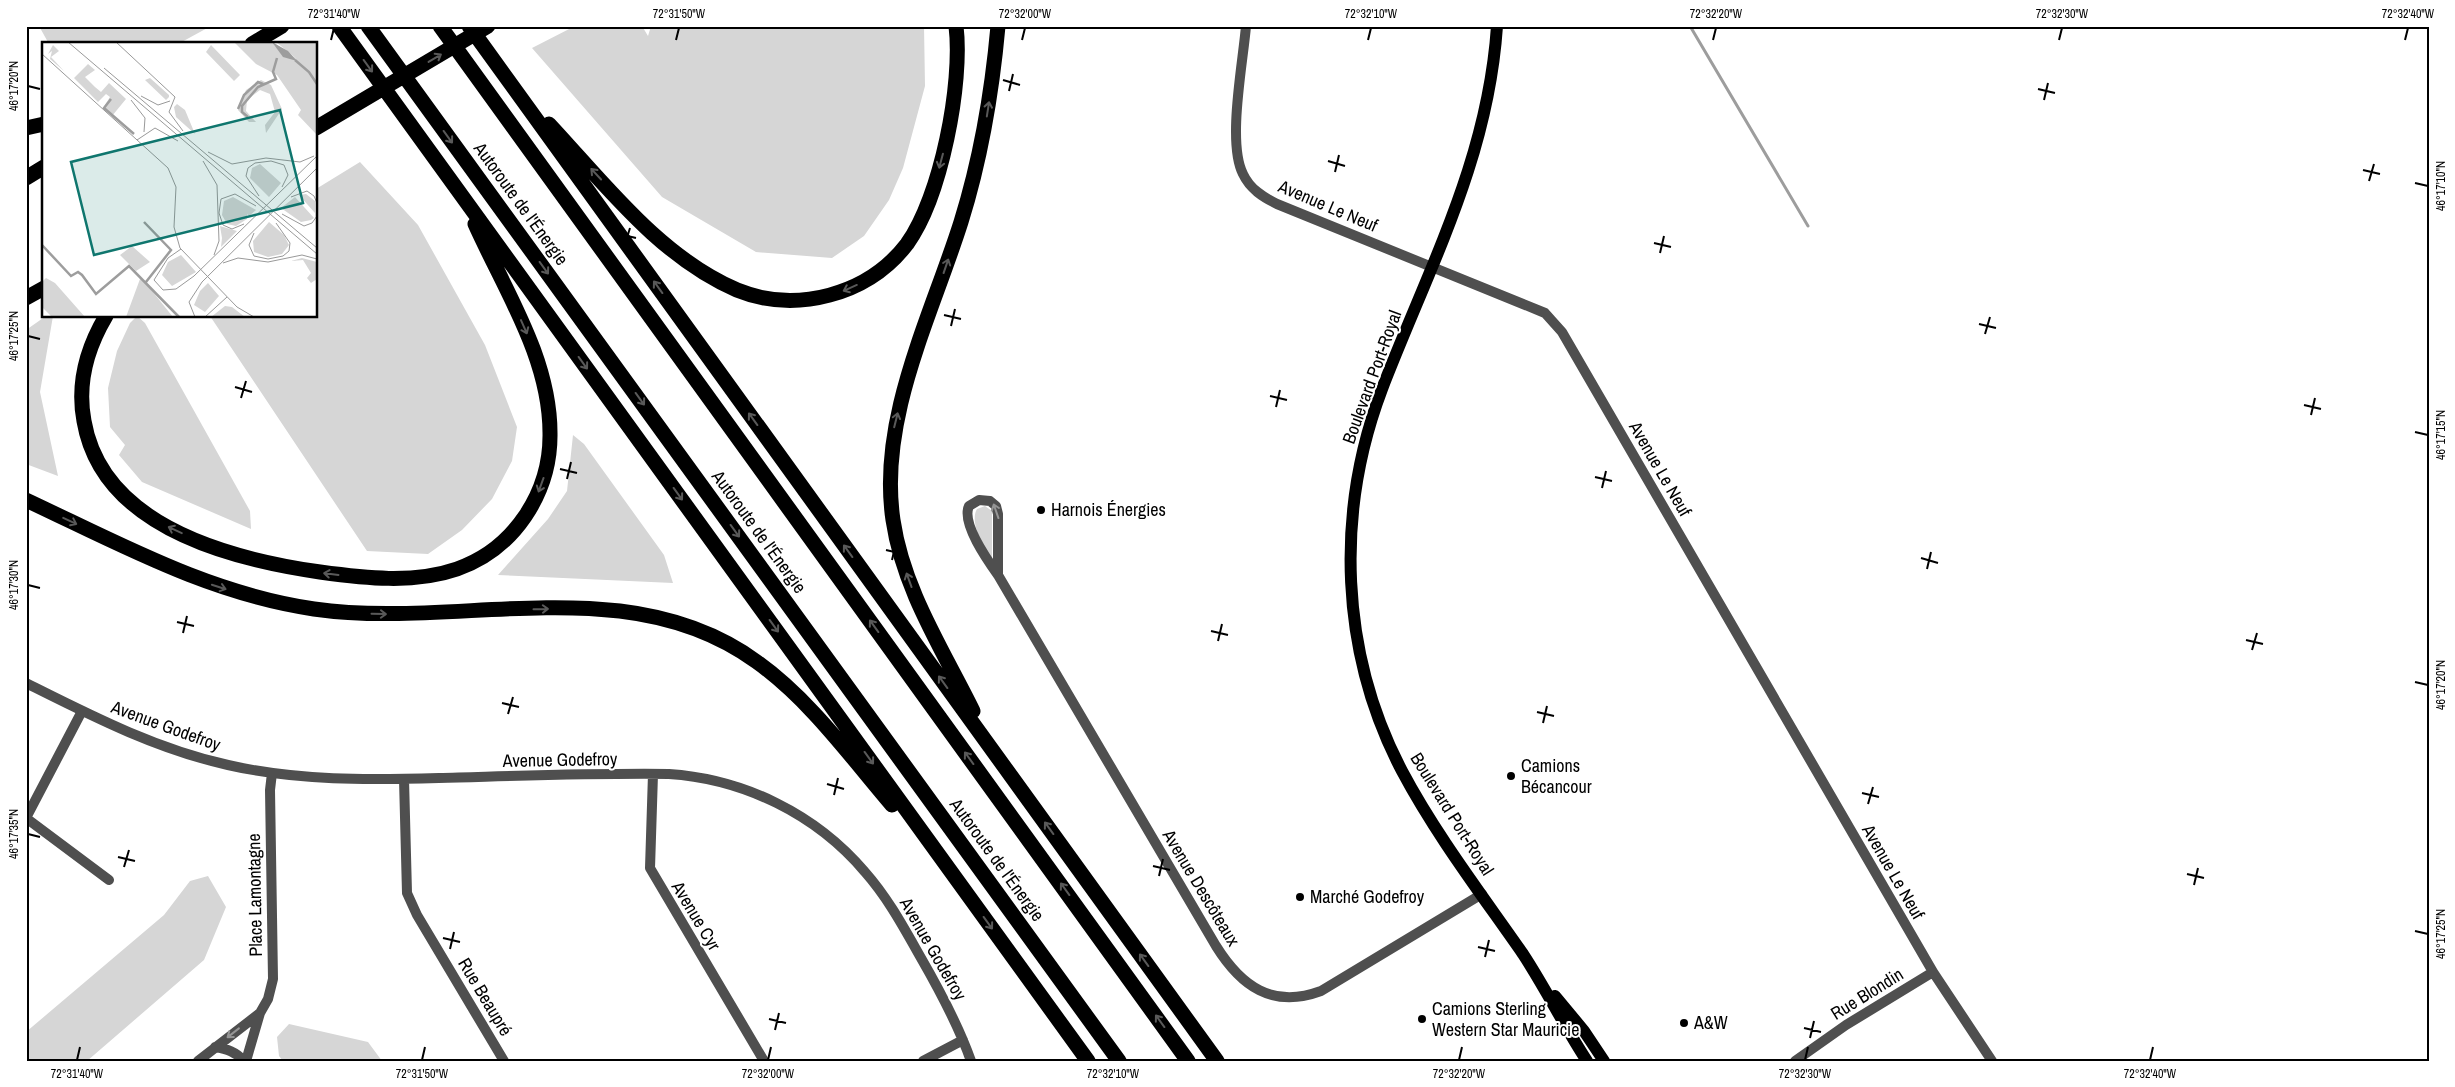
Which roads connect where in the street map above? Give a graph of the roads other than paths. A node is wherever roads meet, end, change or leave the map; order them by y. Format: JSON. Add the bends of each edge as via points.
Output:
{"nodes":[{"id":1,"x":282,"y":26,"type":"edge"},
{"id":2,"x":339,"y":26,"type":"edge"},
{"id":3,"x":368,"y":26,"type":"edge"},
{"id":4,"x":440,"y":26,"type":"edge"},
{"id":5,"x":469,"y":26,"type":"edge"},
{"id":6,"x":488,"y":26,"type":"edge"},
{"id":7,"x":956,"y":26,"type":"edge"},
{"id":8,"x":998,"y":26,"type":"edge"},
{"id":9,"x":1246,"y":26,"type":"edge"},
{"id":10,"x":1497,"y":26,"type":"edge"},
{"id":11,"x":255,"y":42,"type":"edge"},
{"id":12,"x":506,"y":77,"type":"junction"},
{"id":13,"x":42,"y":124,"type":"edge"},
{"id":14,"x":26,"y":128,"type":"edge"},
{"id":15,"x":318,"y":129,"type":"edge"},
{"id":16,"x":42,"y":168,"type":"edge"},
{"id":17,"x":26,"y":178,"type":"edge"},
{"id":18,"x":462,"y":196,"type":"junction"},
{"id":19,"x":1432,"y":266,"type":"junction"},
{"id":20,"x":42,"y":289,"type":"edge"},
{"id":21,"x":26,"y":298,"type":"edge"},
{"id":22,"x":105,"y":318,"type":"edge"},
{"id":23,"x":26,"y":500,"type":"edge"},
{"id":24,"x":998,"y":575,"type":"junction"},
{"id":25,"x":26,"y":683,"type":"edge"},
{"id":26,"x":82,"y":711,"type":"junction"},
{"id":27,"x":992,"y":750,"type":"junction"},
{"id":28,"x":272,"y":773,"type":"junction"},
{"id":29,"x":653,"y":774,"type":"junction"},
{"id":30,"x":404,"y":779,"type":"junction"},
{"id":31,"x":26,"y":818,"type":"edge"},
{"id":32,"x":109,"y":880,"type":"dead end"},
{"id":33,"x":960,"y":884,"type":"junction"},
{"id":34,"x":1482,"y":894,"type":"junction"},
{"id":35,"x":1933,"y":972,"type":"junction"},
{"id":36,"x":1536,"y":973,"type":"junction"},
{"id":37,"x":1173,"y":1000,"type":"junction"},
{"id":38,"x":260,"y":1013,"type":"junction"},
{"id":39,"x":963,"y":1040,"type":"junction"},
{"id":40,"x":215,"y":1047,"type":"junction"},
{"id":41,"x":198,"y":1061,"type":"edge"},
{"id":42,"x":245,"y":1061,"type":"edge"},
{"id":43,"x":504,"y":1061,"type":"edge"},
{"id":44,"x":764,"y":1061,"type":"edge"},
{"id":45,"x":923,"y":1061,"type":"edge"},
{"id":46,"x":971,"y":1061,"type":"edge"},
{"id":47,"x":1088,"y":1061,"type":"edge"},
{"id":48,"x":1119,"y":1061,"type":"edge"},
{"id":49,"x":1188,"y":1061,"type":"edge"},
{"id":50,"x":1217,"y":1061,"type":"edge"},
{"id":51,"x":1229,"y":1061,"type":"edge"},
{"id":52,"x":1587,"y":1061,"type":"edge"},
{"id":53,"x":1604,"y":1061,"type":"edge"},
{"id":54,"x":1795,"y":1061,"type":"edge"},
{"id":55,"x":1992,"y":1061,"type":"edge"}],
"edges":[{"from":1,"to":11,"type":"highway"},
{"from":2,"to":18,"type":"highway","one_way":true},
{"from":3,"to":48,"type":"highway","name":"Autoroute de l'Énergie","one_way":true},
{"from":49,"to":4,"type":"highway","one_way":true},
{"from":5,"to":12,"type":"highway"},
{"from":15,"to":6,"type":"highway","one_way":true},
{"from":7,"to":12,"type":"highway","one_way":true,"via":[[957,62],[948,130],[930,195],[917,227],[896,256],[875,275],[843,291],[807,300],[778,300],[749,294],[690,263],[629,210]]},
{"from":27,"to":8,"type":"highway","one_way":true,"via":[[909,580],[893,521],[890,470],[898,410],[979,158],[991,95]]},
{"from":9,"to":19,"type":"street","name":"Avenue Le Neuf","via":[[1236,144],[1238,164],[1246,181],[1259,194],[1277,204]]},
{"from":10,"to":19,"type":"main road","name":"Boulevard Port-Royal","via":[[1491,82],[1478,142],[1460,199]]},
{"from":27,"to":12,"type":"highway","one_way":true},
{"from":13,"to":14,"type":"highway"},
{"from":16,"to":17,"type":"highway"},
{"from":18,"to":22,"type":"highway","one_way":true,"via":[[532,346],[545,390],[550,431],[544,476],[525,518],[491,551],[458,568],[426,576],[387,578],[289,567],[203,542],[142,512],[117,490],[105,474],[84,425],[84,372],[92,343]]},
{"from":18,"to":33,"type":"highway","one_way":true},
{"from":19,"to":34,"type":"main road","name":"Boulevard Port-Royal","via":[[1366,438],[1352,512],[1351,588],[1361,658],[1381,726],[1410,786]]},
{"from":19,"to":35,"type":"street","name":"Avenue Le Neuf","via":[[1545,313],[1562,332]]},
{"from":20,"to":21,"type":"highway"},
{"from":23,"to":33,"type":"highway","one_way":true,"via":[[191,577],[238,593],[286,604],[374,614],[610,610],[663,618],[703,631],[748,656],[794,694]]},
{"from":24,"to":24,"type":"street","name":"Avenue Descôteaux","one_way":true,"via":[[998,510],[990,501],[979,500],[968,508],[967,519]]},
{"from":24,"to":34,"type":"street","name":"Avenue Descôteaux","via":[[1216,946],[1231,969],[1251,986],[1283,997],[1307,996],[1321,991]]},
{"from":25,"to":26,"type":"street","name":"Avenue Godefroy"},
{"from":26,"to":28,"type":"street","name":"Avenue Godefroy","via":[[183,753]]},
{"from":26,"to":31,"type":"street"},
{"from":37,"to":27,"type":"highway","one_way":true},
{"from":28,"to":30,"type":"street","name":"Avenue Godefroy","via":[[320,778]]},
{"from":28,"to":38,"type":"street","name":"Place Lamontagne","via":[[273,979]]},
{"from":29,"to":30,"type":"street","name":"Avenue Godefroy"},
{"from":29,"to":39,"type":"street","name":"Avenue Godefroy","via":[[696,777],[751,792],[791,811],[836,843],[866,873],[894,911],[945,1000]]},
{"from":29,"to":44,"type":"street","name":"Avenue Cyr","via":[[650,868]]},
{"from":30,"to":43,"type":"street","name":"Rue Beaupré","via":[[407,893]]},
{"from":31,"to":32,"type":"street"},
{"from":33,"to":47,"type":"highway","one_way":true},
{"from":34,"to":36,"type":"main road","name":"Boulevard Port-Royal"},
{"from":35,"to":54,"type":"street","name":"Rue Blondin","via":[[1846,1025]]},
{"from":35,"to":55,"type":"street","name":"Avenue Le Neuf"},
{"from":36,"to":52,"type":"main road","name":"Boulevard Port-Royal"},
{"from":36,"to":53,"type":"main road","name":"Boulevard Port-Royal","via":[[1584,1031]]},
{"from":37,"to":50,"type":"highway"},
{"from":37,"to":51,"type":"highway"},
{"from":38,"to":40,"type":"street","name":"Place Lamontagne","one_way":true},
{"from":38,"to":42,"type":"street","name":"Place Lamontagne"},
{"from":39,"to":45,"type":"street"},
{"from":39,"to":46,"type":"street","name":"Avenue Godefroy"},
{"from":40,"to":41,"type":"street","name":"Place Lamontagne"},
{"from":40,"to":42,"type":"street","name":"Place Lamontagne","via":[[230,1050]]}]}
